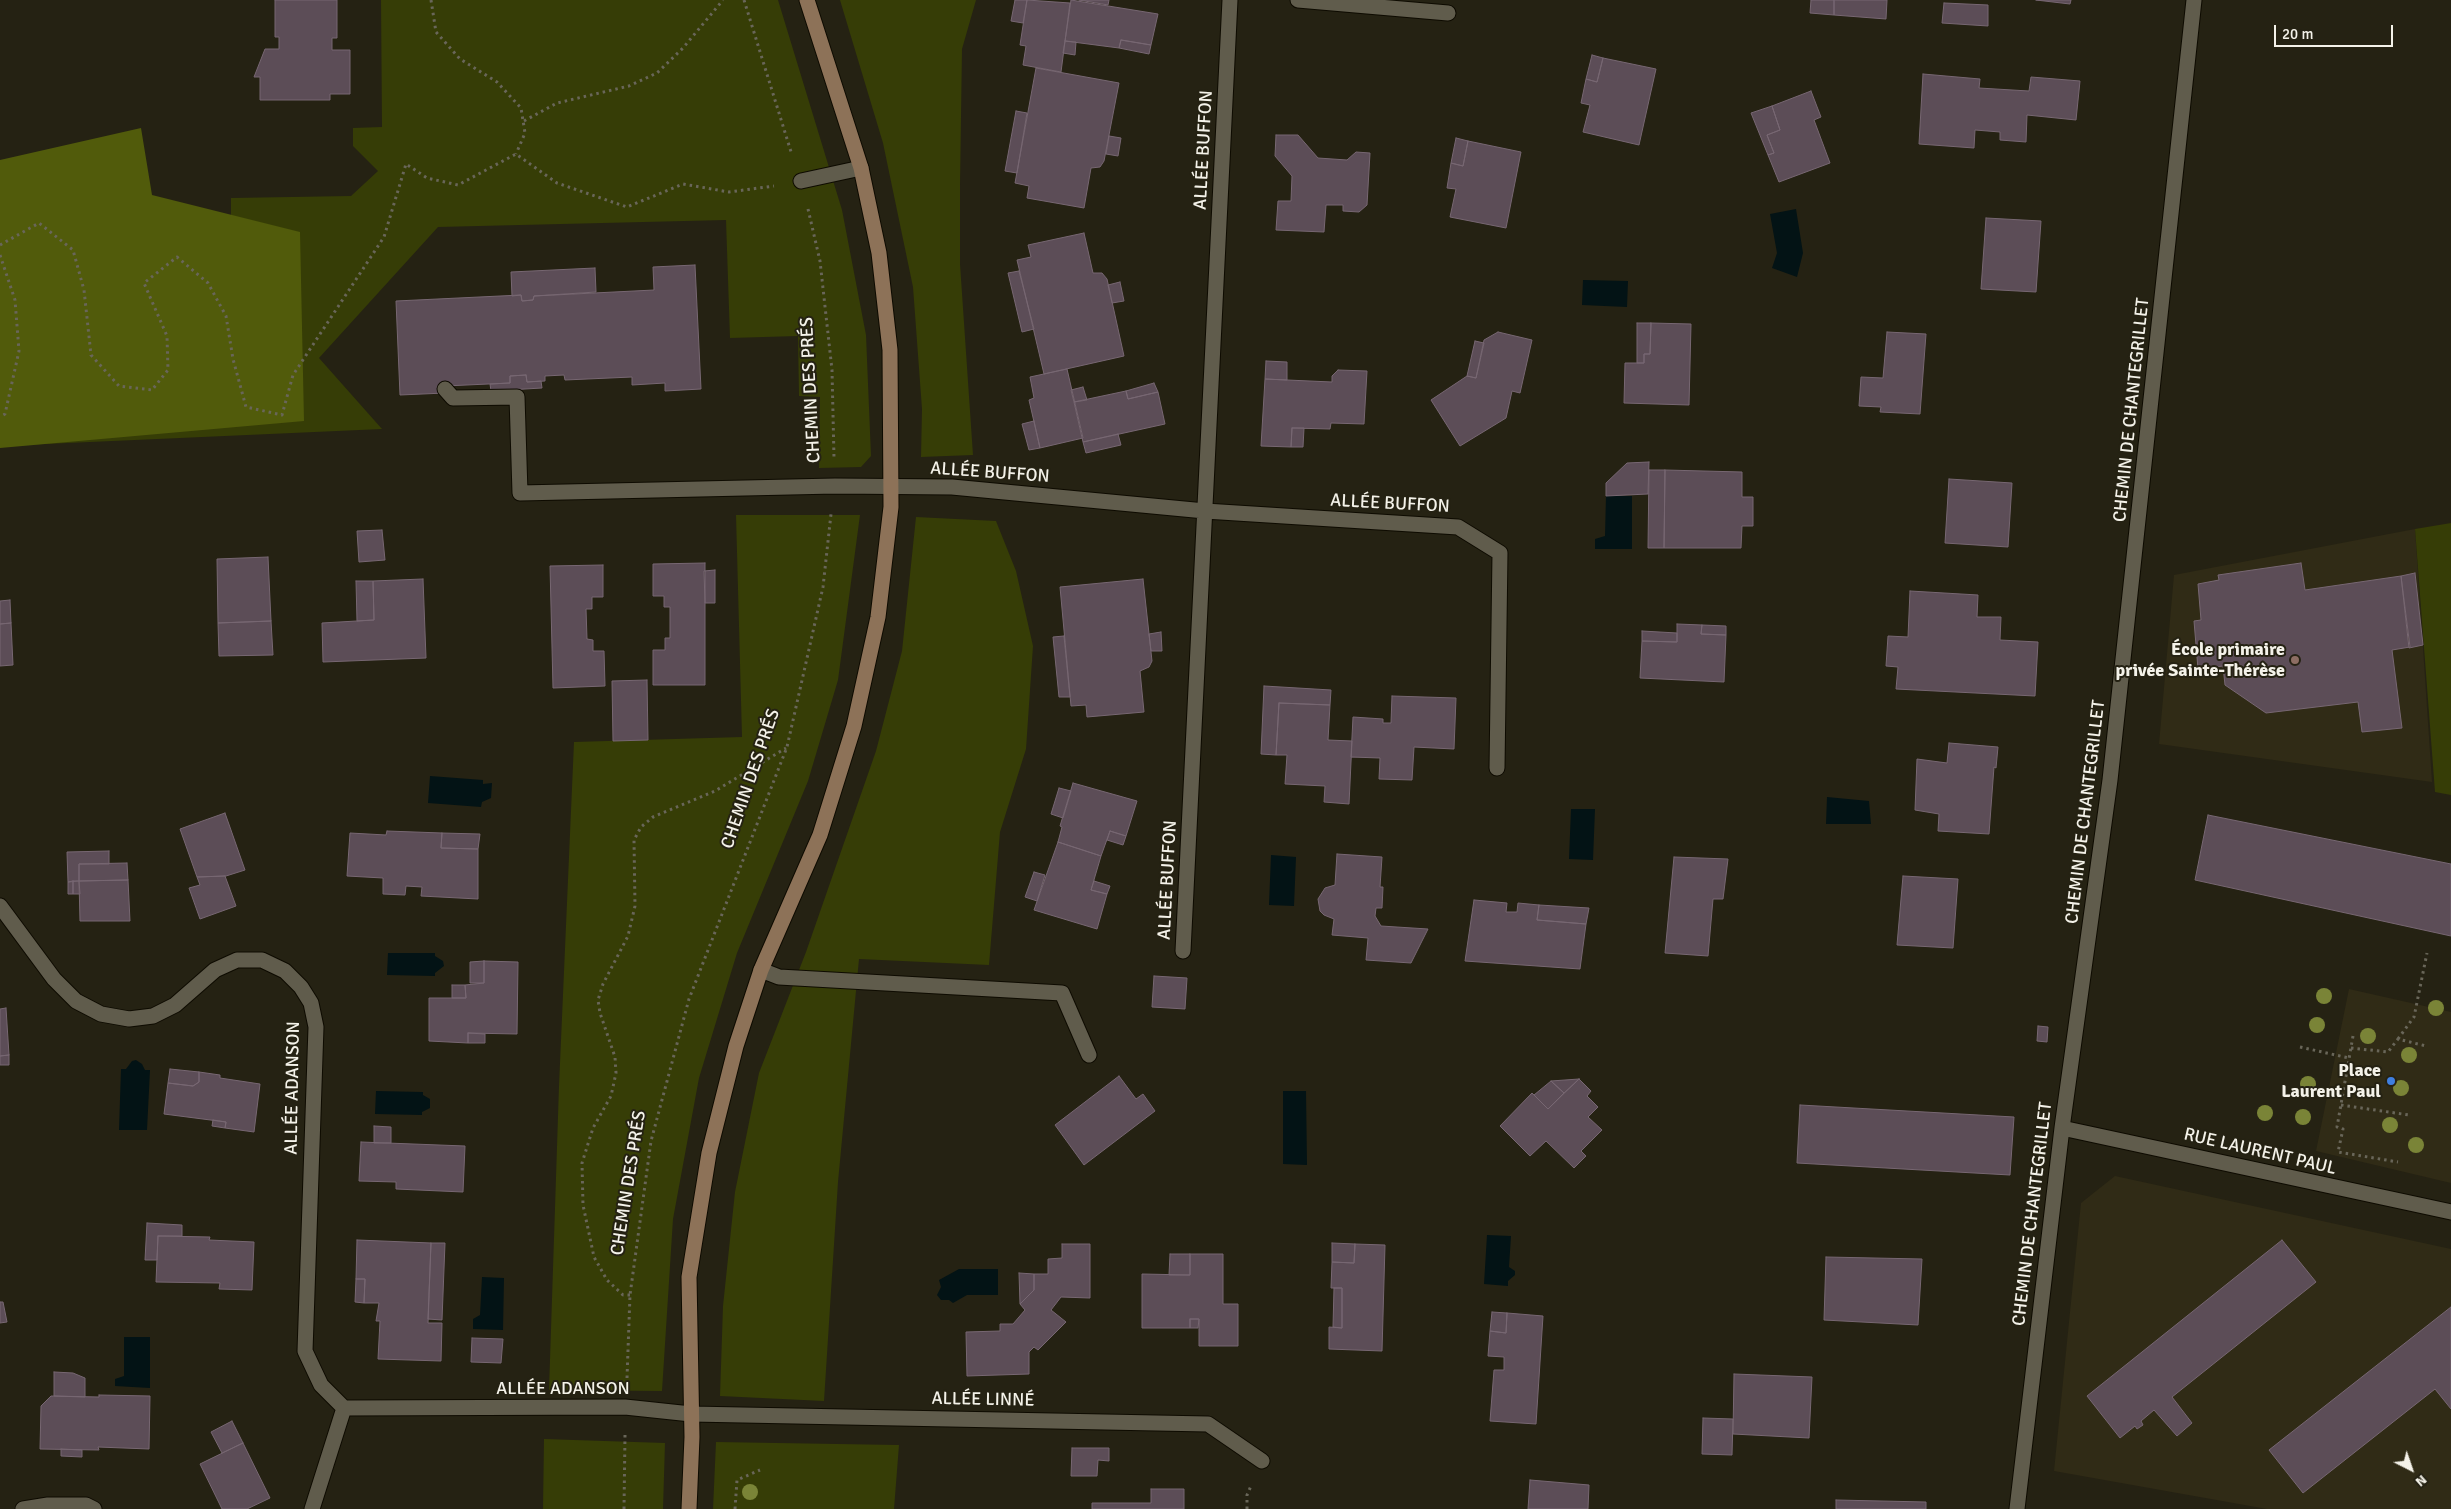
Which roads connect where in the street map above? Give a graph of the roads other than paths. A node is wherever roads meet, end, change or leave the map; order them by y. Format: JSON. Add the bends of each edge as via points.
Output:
{"nodes":[{"id":1,"x":807,"y":0,"type":"edge"},
{"id":2,"x":1230,"y":0,"type":"edge"},
{"id":3,"x":1298,"y":0,"type":"edge"},
{"id":4,"x":2194,"y":0,"type":"edge"},
{"id":5,"x":1448,"y":13,"type":"dead end"},
{"id":6,"x":861,"y":168,"type":"junction"},
{"id":7,"x":801,"y":182,"type":"road end"},
{"id":8,"x":445,"y":390,"type":"dead end"},
{"id":9,"x":892,"y":486,"type":"junction"},
{"id":10,"x":1205,"y":511,"type":"junction"},
{"id":11,"x":1497,"y":768,"type":"dead end"},
{"id":12,"x":0,"y":906,"type":"edge"},
{"id":13,"x":1183,"y":951,"type":"dead end"},
{"id":14,"x":761,"y":970,"type":"junction"},
{"id":15,"x":1088,"y":1055,"type":"dead end"},
{"id":16,"x":2062,"y":1128,"type":"junction"},
{"id":17,"x":2451,"y":1212,"type":"edge"},
{"id":18,"x":344,"y":1408,"type":"junction"},
{"id":19,"x":691,"y":1414,"type":"junction"},
{"id":20,"x":1262,"y":1461,"type":"dead end"},
{"id":21,"x":23,"y":1509,"type":"edge"},
{"id":22,"x":94,"y":1509,"type":"edge"},
{"id":23,"x":312,"y":1509,"type":"edge"},
{"id":24,"x":689,"y":1509,"type":"edge"},
{"id":25,"x":2017,"y":1509,"type":"edge"}],
"edges":[{"from":1,"to":6,"type":"street"},
{"from":2,"to":10,"type":"street","name":"ALLÉE BUFFON"},
{"from":3,"to":5,"type":"street"},
{"from":4,"to":16,"type":"street","name":"CHEMIN DE CHANTEGRILLET","via":[[2110,780]]},
{"from":6,"to":7,"type":"street"},
{"from":6,"to":9,"type":"street","via":[[879,253],[890,350]]},
{"from":8,"to":9,"type":"street","name":"ALLÉE BUFFON","via":[[453,398],[517,397],[520,493]]},
{"from":9,"to":10,"type":"street","name":"ALLÉE BUFFON","via":[[952,487]]},
{"from":9,"to":14,"type":"street","via":[[878,617],[854,726],[820,835]]},
{"from":10,"to":11,"type":"street","name":"ALLÉE BUFFON","via":[[1458,526],[1500,553]]},
{"from":10,"to":13,"type":"street","name":"ALLÉE BUFFON"},
{"from":12,"to":18,"type":"street","name":"ALLÉE ADANSON","via":[[54,979],[76,1001],[101,1014],[129,1018],[153,1016],[174,1005],[215,970],[237,960],[262,960],[285,971],[301,987],[311,1003],[316,1026],[305,1351],[321,1385]]},
{"from":14,"to":15,"type":"street","via":[[779,977],[1062,993]]},
{"from":14,"to":19,"type":"street","via":[[736,1046],[709,1153],[691,1267]]},
{"from":16,"to":17,"type":"street","name":"RUE LAURENT PAUL"},
{"from":16,"to":25,"type":"street","name":"CHEMIN DE CHANTEGRILLET"},
{"from":18,"to":19,"type":"street","name":"ALLÉE ADANSON","via":[[625,1407]]},
{"from":18,"to":23,"type":"street"},
{"from":19,"to":20,"type":"street","name":"ALLÉE LINNÉ","via":[[1208,1424]]},
{"from":19,"to":24,"type":"street"},
{"from":21,"to":22,"type":"street","via":[[48,1504],[86,1505]]}]}
